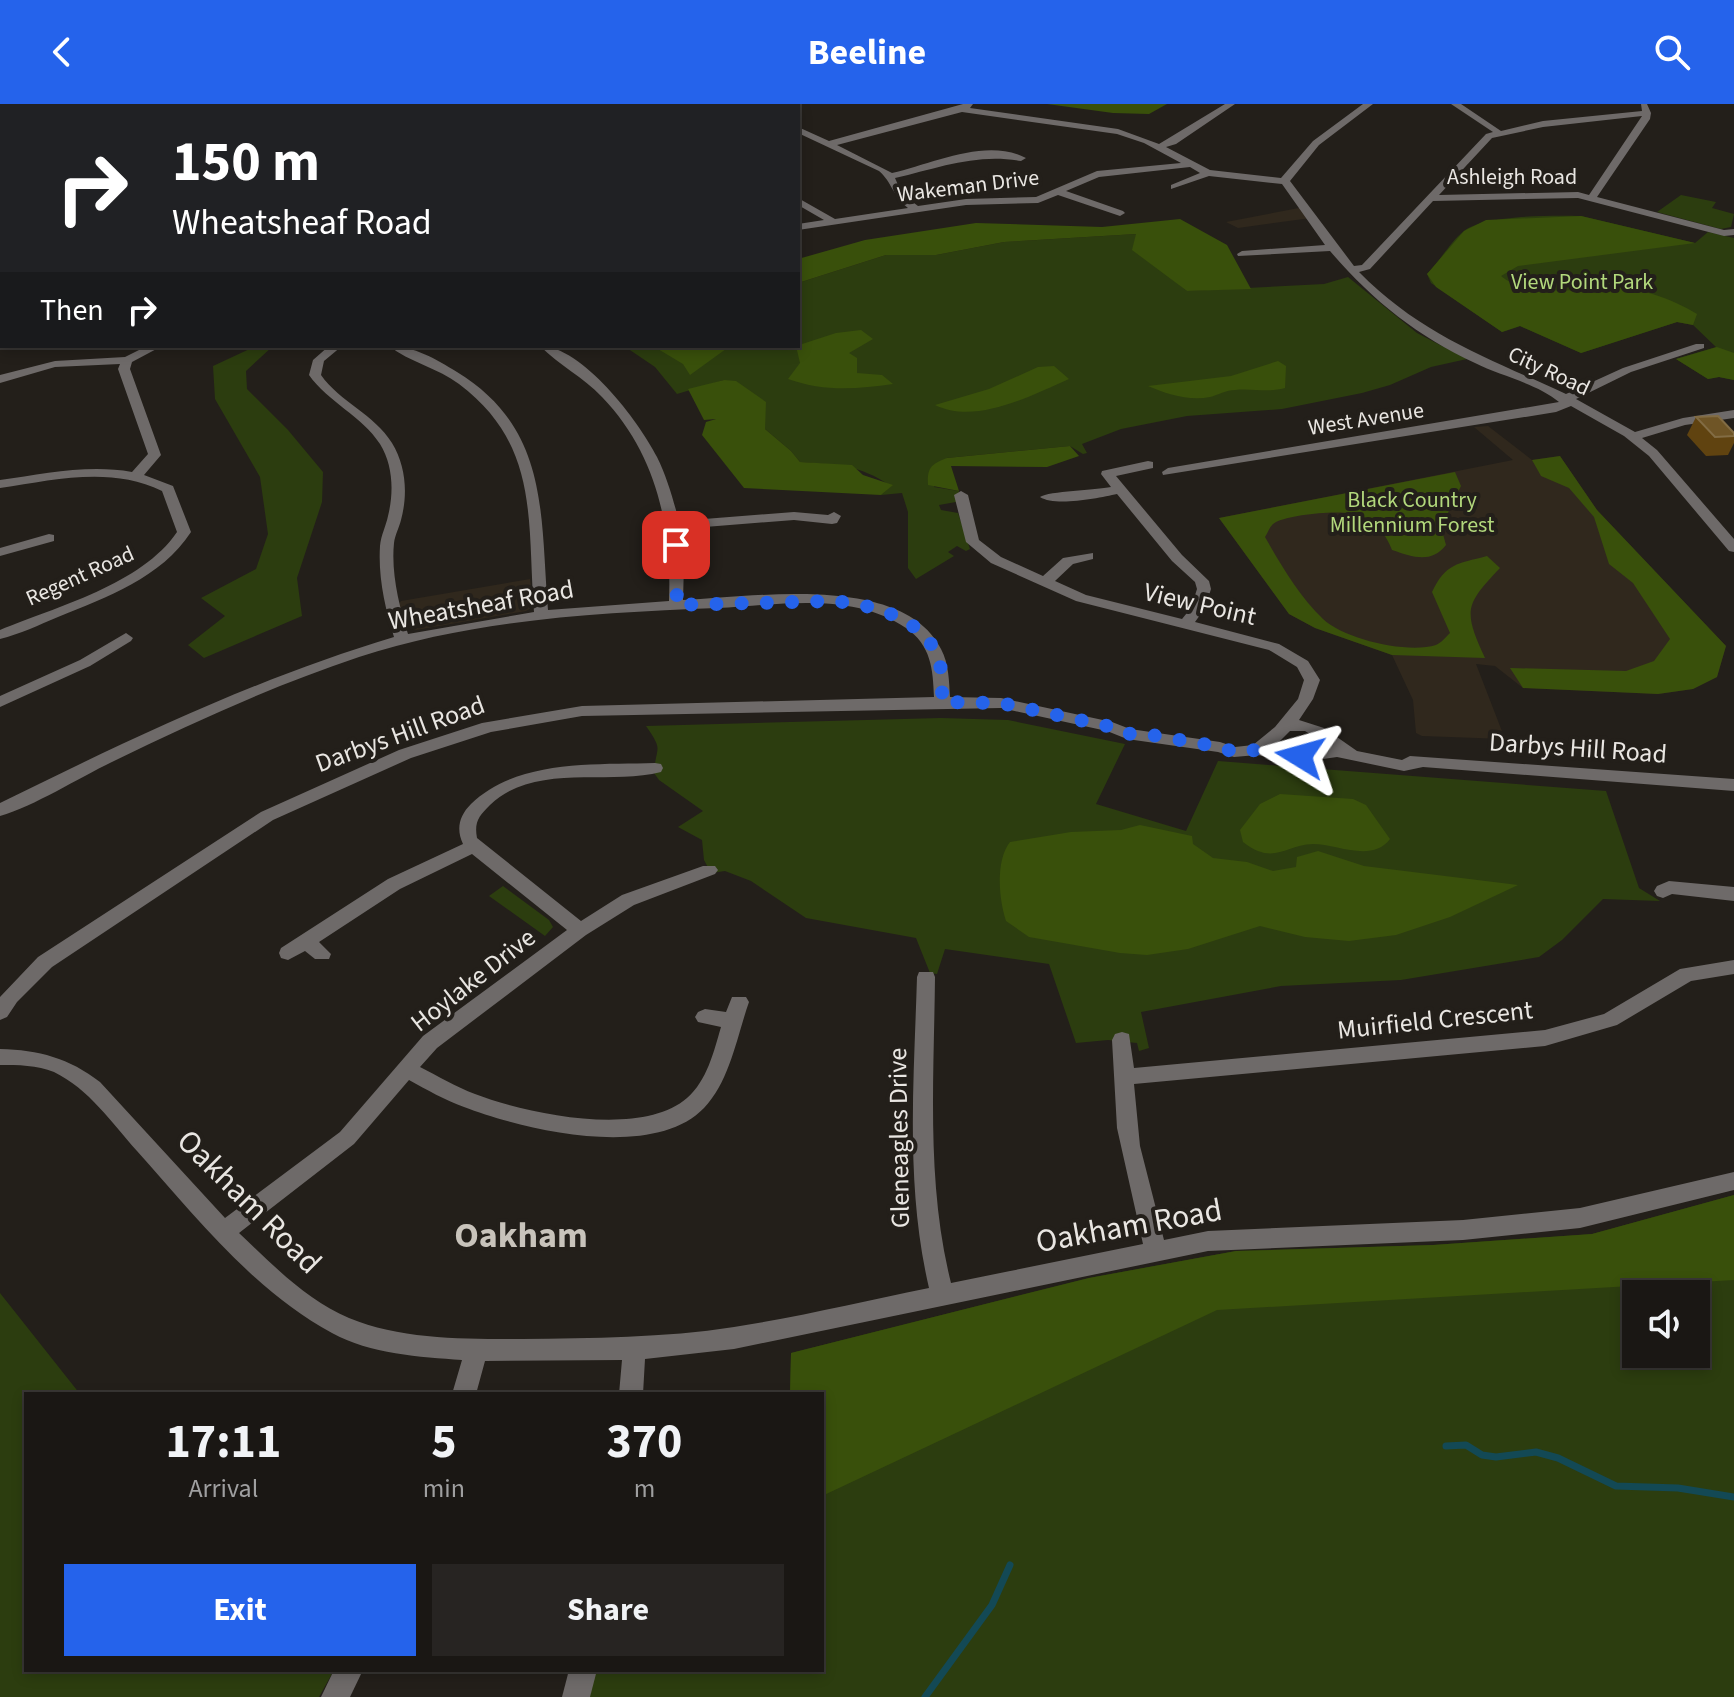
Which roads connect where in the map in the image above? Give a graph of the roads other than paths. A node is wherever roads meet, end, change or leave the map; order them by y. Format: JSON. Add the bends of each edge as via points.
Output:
{"nodes":[{"id":1,"x":1231,"y":104,"type":"edge"},
{"id":2,"x":1369,"y":104,"type":"edge"},
{"id":3,"x":1455,"y":104,"type":"edge"},
{"id":4,"x":966,"y":106,"type":"edge"},
{"id":5,"x":1645,"y":108,"type":"edge"},
{"id":6,"x":800,"y":131,"type":"edge"},
{"id":7,"x":1498,"y":132,"type":"junction"},
{"id":8,"x":828,"y":144,"type":"junction"},
{"id":9,"x":1159,"y":147,"type":"junction"},
{"id":10,"x":1032,"y":159,"type":"dead end"},
{"id":11,"x":1187,"y":165,"type":"junction"},
{"id":12,"x":1208,"y":173,"type":"junction"},
{"id":13,"x":890,"y":176,"type":"junction"},
{"id":14,"x":1285,"y":181,"type":"junction"},
{"id":15,"x":1187,"y":184,"type":"junction"},
{"id":16,"x":1174,"y":187,"type":"dead end"},
{"id":17,"x":1203,"y":190,"type":"dead end"},
{"id":18,"x":1061,"y":193,"type":"junction"},
{"id":19,"x":1592,"y":197,"type":"junction"},
{"id":20,"x":1433,"y":198,"type":"junction"},
{"id":21,"x":800,"y":202,"type":"edge"},
{"id":22,"x":918,"y":211,"type":"junction"},
{"id":23,"x":1120,"y":213,"type":"dead end"},
{"id":24,"x":832,"y":221,"type":"junction"},
{"id":25,"x":800,"y":227,"type":"edge"},
{"id":26,"x":1732,"y":233,"type":"edge"},
{"id":27,"x":1333,"y":248,"type":"junction"},
{"id":28,"x":1242,"y":254,"type":"dead end"},
{"id":29,"x":1352,"y":270,"type":"junction"},
{"id":30,"x":1700,"y":346,"type":"dead end"},
{"id":31,"x":152,"y":348,"type":"edge"},
{"id":32,"x":334,"y":348,"type":"edge"},
{"id":33,"x":400,"y":348,"type":"edge"},
{"id":34,"x":549,"y":348,"type":"edge"},
{"id":35,"x":127,"y":360,"type":"junction"},
{"id":36,"x":0,"y":379,"type":"edge"},
{"id":37,"x":1567,"y":401,"type":"junction"},
{"id":38,"x":1734,"y":414,"type":"edge"},
{"id":39,"x":1633,"y":437,"type":"junction"},
{"id":40,"x":1148,"y":465,"type":"dead end"},
{"id":41,"x":1168,"y":472,"type":"dead end"},
{"id":42,"x":137,"y":474,"type":"junction"},
{"id":43,"x":0,"y":484,"type":"edge"},
{"id":44,"x":1119,"y":490,"type":"junction"},
{"id":45,"x":1047,"y":497,"type":"dead end"},
{"id":46,"x":945,"y":508,"type":"dead end"},
{"id":47,"x":833,"y":521,"type":"dead end"},
{"id":48,"x":674,"y":525,"type":"junction"},
{"id":49,"x":49,"y":538,"type":"dead end"},
{"id":50,"x":1734,"y":548,"type":"edge"},
{"id":51,"x":0,"y":552,"type":"edge"},
{"id":52,"x":1088,"y":556,"type":"dead end"},
{"id":53,"x":1044,"y":583,"type":"junction"},
{"id":54,"x":676,"y":605,"type":"junction"},
{"id":55,"x":541,"y":614,"type":"junction"},
{"id":56,"x":1185,"y":626,"type":"junction"},
{"id":57,"x":0,"y":635,"type":"edge"},
{"id":58,"x":126,"y":638,"type":"dead end"},
{"id":59,"x":402,"y":640,"type":"junction"},
{"id":60,"x":0,"y":702,"type":"edge"},
{"id":61,"x":942,"y":702,"type":"junction"},
{"id":62,"x":1305,"y":702,"type":"junction"},
{"id":63,"x":1281,"y":732,"type":"junction"},
{"id":64,"x":1319,"y":732,"type":"junction"},
{"id":65,"x":1251,"y":750,"type":"junction"},
{"id":66,"x":1356,"y":754,"type":"junction"},
{"id":67,"x":1308,"y":755,"type":"junction"},
{"id":68,"x":655,"y":768,"type":"dead end"},
{"id":69,"x":1734,"y":785,"type":"edge"},
{"id":70,"x":0,"y":810,"type":"edge"},
{"id":71,"x":473,"y":846,"type":"junction"},
{"id":72,"x":709,"y":870,"type":"dead end"},
{"id":73,"x":1663,"y":891,"type":"dead end"},
{"id":74,"x":1734,"y":894,"type":"edge"},
{"id":75,"x":580,"y":930,"type":"junction"},
{"id":76,"x":306,"y":941,"type":"junction"},
{"id":77,"x":288,"y":953,"type":"dead end"},
{"id":78,"x":322,"y":954,"type":"dead end"},
{"id":79,"x":1734,"y":967,"type":"edge"},
{"id":80,"x":926,"y":977,"type":"dead end"},
{"id":81,"x":0,"y":1012,"type":"edge"},
{"id":82,"x":705,"y":1017,"type":"dead end"},
{"id":83,"x":1122,"y":1040,"type":"dead end"},
{"id":84,"x":0,"y":1057,"type":"edge"},
{"id":85,"x":405,"y":1069,"type":"junction"},
{"id":86,"x":1126,"y":1077,"type":"junction"},
{"id":87,"x":1734,"y":1181,"type":"edge"},
{"id":88,"x":223,"y":1232,"type":"junction"},
{"id":89,"x":1156,"y":1252,"type":"junction"},
{"id":90,"x":943,"y":1297,"type":"junction"},
{"id":91,"x":634,"y":1349,"type":"junction"},
{"id":92,"x":477,"y":1350,"type":"junction"},
{"id":93,"x":465,"y":1392,"type":"edge"},
{"id":94,"x":631,"y":1392,"type":"edge"},
{"id":95,"x":348,"y":1672,"type":"edge"},
{"id":96,"x":582,"y":1672,"type":"edge"},
{"id":97,"x":335,"y":1697,"type":"edge"},
{"id":98,"x":576,"y":1697,"type":"edge"}],
"edges":[{"from":1,"to":9,"type":"street"},
{"from":2,"to":14,"type":"street","via":[[1316,143]]},
{"from":3,"to":7,"type":"street"},
{"from":4,"to":8,"type":"street"},
{"from":4,"to":9,"type":"street","via":[[1118,132]]},
{"from":5,"to":7,"type":"street"},
{"from":5,"to":19,"type":"street"},
{"from":6,"to":8,"type":"street"},
{"from":7,"to":20,"type":"street"},
{"from":8,"to":13,"type":"street"},
{"from":9,"to":11,"type":"street"},
{"from":10,"to":13,"type":"street","via":[[973,153]]},
{"from":11,"to":12,"type":"street"},
{"from":11,"to":18,"type":"street","name":"Wakeman Drive","via":[[1097,174]]},
{"from":12,"to":14,"type":"street"},
{"from":12,"to":15,"type":"street"},
{"from":13,"to":22,"type":"street","via":[[898,195]]},
{"from":14,"to":27,"type":"street","name":"City Road"},
{"from":15,"to":16,"type":"street"},
{"from":15,"to":17,"type":"street"},
{"from":18,"to":22,"type":"street","name":"Wakeman Drive","via":[[1022,202],[966,202]]},
{"from":18,"to":23,"type":"street","via":[[1094,209]]},
{"from":19,"to":20,"type":"street","name":"Ashleigh Road"},
{"from":19,"to":26,"type":"street","name":"Ashleigh Road"},
{"from":20,"to":29,"type":"street","via":[[1366,267]]},
{"from":21,"to":24,"type":"street"},
{"from":22,"to":24,"type":"street","name":"Wakeman Drive"},
{"from":24,"to":25,"type":"street","name":"Wakeman Drive"},
{"from":27,"to":28,"type":"street"},
{"from":27,"to":29,"type":"street","name":"City Road"},
{"from":29,"to":37,"type":"street","name":"City Road","via":[[1436,339]]},
{"from":30,"to":37,"type":"street","name":"West Avenue","via":[[1627,370]]},
{"from":31,"to":35,"type":"street"},
{"from":32,"to":59,"type":"street","via":[[319,360],[315,375],[373,428],[396,468],[398,500],[387,538],[387,564]]},
{"from":33,"to":55,"type":"street","via":[[463,380],[519,443],[530,474]]},
{"from":34,"to":48,"type":"street","via":[[589,378],[642,436]]},
{"from":35,"to":36,"type":"street","via":[[55,364]]},
{"from":35,"to":42,"type":"street","via":[[124,369],[155,455]]},
{"from":37,"to":39,"type":"street","name":"City Road"},
{"from":37,"to":41,"type":"street","name":"West Avenue","via":[[1556,408]]},
{"from":38,"to":39,"type":"street"},
{"from":39,"to":50,"type":"street","name":"City Road","via":[[1653,453]]},
{"from":40,"to":44,"type":"street","via":[[1107,474]]},
{"from":42,"to":43,"type":"street"},
{"from":42,"to":57,"type":"street","name":"Regent Road","via":[[168,489],[184,532],[179,544],[150,570]]},
{"from":44,"to":45,"type":"street"},
{"from":44,"to":56,"type":"street","via":[[1202,581],[1198,608]]},
{"from":46,"to":53,"type":"street","name":"View Point","via":[[963,501],[980,549]]},
{"from":47,"to":48,"type":"street","via":[[794,516]]},
{"from":48,"to":54,"type":"street"},
{"from":49,"to":51,"type":"street"},
{"from":52,"to":53,"type":"street","via":[[1068,561]]},
{"from":53,"to":56,"type":"street","name":"View Point"},
{"from":54,"to":55,"type":"street","name":"Wheatsheaf Road"},
{"from":54,"to":61,"type":"street","name":"Wheatsheaf Road","via":[[833,601],[890,614],[927,638],[940,669]]},
{"from":55,"to":59,"type":"street","name":"Wheatsheaf Road"},
{"from":56,"to":62,"type":"street","name":"View Point","via":[[1284,651],[1311,675],[1312,689]]},
{"from":58,"to":60,"type":"street"},
{"from":59,"to":70,"type":"street","name":"Wheatsheaf Road","via":[[270,685]]},
{"from":61,"to":65,"type":"street","name":"Darbys Hill Road","via":[[1017,708],[1127,734],[1234,752]]},
{"from":61,"to":81,"type":"street","name":"Darbys Hill Road","via":[[582,711],[443,740],[310,794],[234,836],[45,962]]},
{"from":62,"to":63,"type":"street"},
{"from":62,"to":64,"type":"street","name":"View Point"},
{"from":63,"to":64,"type":"street","name":"Darbys Hill Road","via":[[1297,725]]},
{"from":63,"to":65,"type":"street","via":[[1270,744]]},
{"from":63,"to":67,"type":"street","via":[[1285,749]]},
{"from":64,"to":66,"type":"street","name":"Darbys Hill Road"},
{"from":64,"to":67,"type":"street","via":[[1326,749]]},
{"from":65,"to":67,"type":"street","name":"Darbys Hill Road"},
{"from":66,"to":67,"type":"street","name":"Darbys Hill Road"},
{"from":66,"to":69,"type":"street","name":"Darbys Hill Road","via":[[1404,766]]},
{"from":68,"to":71,"type":"street","via":[[541,776],[499,790],[470,816],[467,832]]},
{"from":71,"to":75,"type":"street"},
{"from":71,"to":76,"type":"street","via":[[394,884]]},
{"from":72,"to":75,"type":"street","name":"Hoylake Drive","via":[[628,900]]},
{"from":73,"to":74,"type":"street","via":[[1669,887]]},
{"from":75,"to":85,"type":"street","name":"Hoylake Drive","via":[[430,1042]]},
{"from":76,"to":77,"type":"street"},
{"from":76,"to":78,"type":"street"},
{"from":79,"to":86,"type":"street","name":"Muirfield Crescent","via":[[1687,974],[1610,1020],[1545,1038]]},
{"from":80,"to":90,"type":"street","name":"Gleneagles Drive","via":[[924,1201]]},
{"from":82,"to":85,"type":"street","via":[[736,1011],[711,1081],[680,1117],[656,1126],[567,1123],[514,1113],[475,1103]]},
{"from":83,"to":86,"type":"street"},
{"from":84,"to":88,"type":"street","name":"Oakham Road","via":[[57,1062],[78,1076]]},
{"from":85,"to":88,"type":"street","name":"Hoylake Drive","via":[[347,1138]]},
{"from":86,"to":89,"type":"street","via":[[1134,1166]]},
{"from":87,"to":89,"type":"street","name":"Oakham Road","via":[[1580,1218],[1463,1230],[1208,1241]]},
{"from":88,"to":92,"type":"street","name":"Oakham Road","via":[[271,1278],[343,1327],[422,1346]]},
{"from":89,"to":90,"type":"street","name":"Oakham Road"},
{"from":90,"to":91,"type":"street","name":"Oakham Road","via":[[734,1338]]},
{"from":91,"to":92,"type":"street","name":"Oakham Road"},
{"from":91,"to":94,"type":"street"},
{"from":92,"to":93,"type":"street"},
{"from":95,"to":97,"type":"street"},
{"from":96,"to":98,"type":"street"}]}
